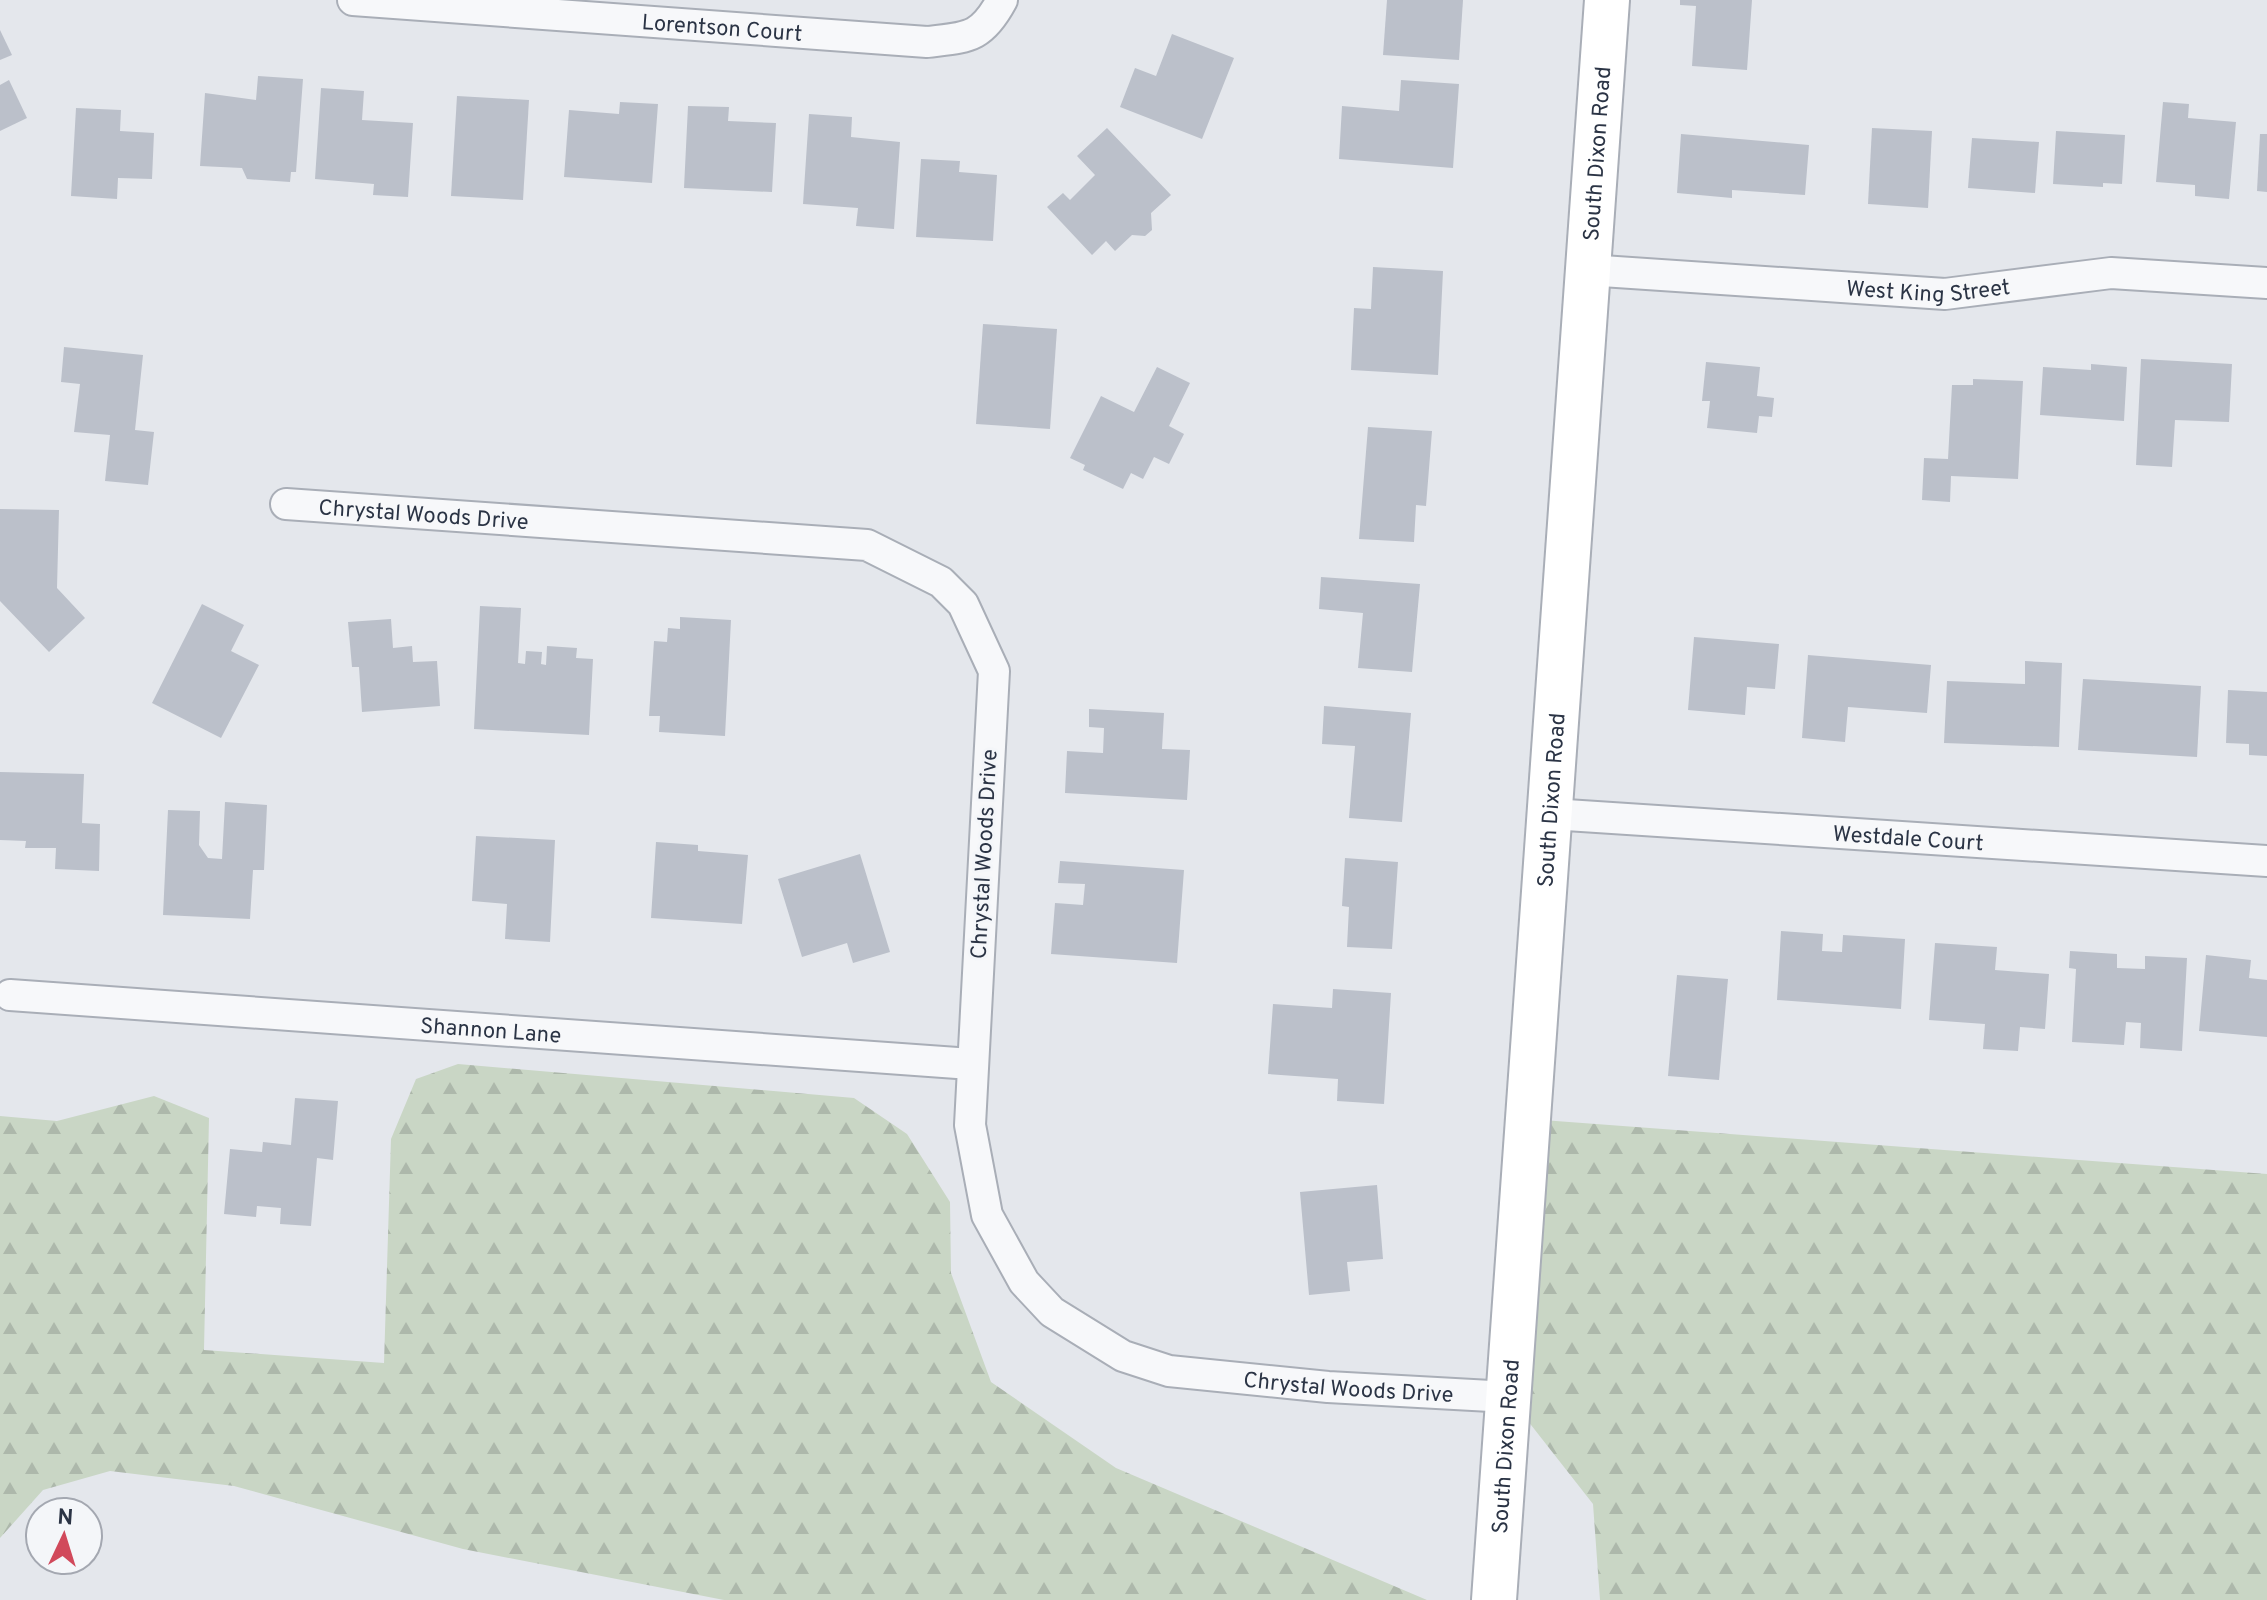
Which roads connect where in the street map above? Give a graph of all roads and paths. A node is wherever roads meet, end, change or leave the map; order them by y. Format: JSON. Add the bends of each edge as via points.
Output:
{"nodes":[{"id":1,"x":353,"y":0,"type":"edge"},
{"id":2,"x":1607,"y":0,"type":"edge"},
{"id":3,"x":996,"y":11,"type":"edge"},
{"id":4,"x":1587,"y":270,"type":"junction"},
{"id":5,"x":2267,"y":283,"type":"edge"},
{"id":6,"x":286,"y":504,"type":"dead end"},
{"id":7,"x":1551,"y":814,"type":"junction"},
{"id":8,"x":2267,"y":861,"type":"edge"},
{"id":9,"x":10,"y":995,"type":"dead end"},
{"id":10,"x":971,"y":1064,"type":"junction"},
{"id":11,"x":1509,"y":1397,"type":"junction"},
{"id":12,"x":1494,"y":1600,"type":"edge"}],
"edges":[{"from":1,"to":3,"type":"street","name":"Lorentson Court","via":[[927,42],[971,37]]},
{"from":2,"to":4,"type":"main road","name":"South Dixon Road"},
{"from":4,"to":5,"type":"street","name":"West King Street","via":[[1945,294],[2111,273]]},
{"from":4,"to":7,"type":"main road","name":"South Dixon Road"},
{"from":6,"to":10,"type":"street","name":"Chrystal Woods Drive","via":[[867,545],[941,582],[963,604],[994,671]]},
{"from":7,"to":8,"type":"street","name":"Westdale Court"},
{"from":7,"to":11,"type":"main road","name":"South Dixon Road"},
{"from":9,"to":10,"type":"street","name":"Shannon Lane"},
{"from":10,"to":11,"type":"street","name":"Chrystal Woods Drive","via":[[970,1125],[987,1215],[1024,1282],[1052,1312],[1111,1349],[1169,1371]]},
{"from":11,"to":12,"type":"main road","name":"South Dixon Road"}]}
